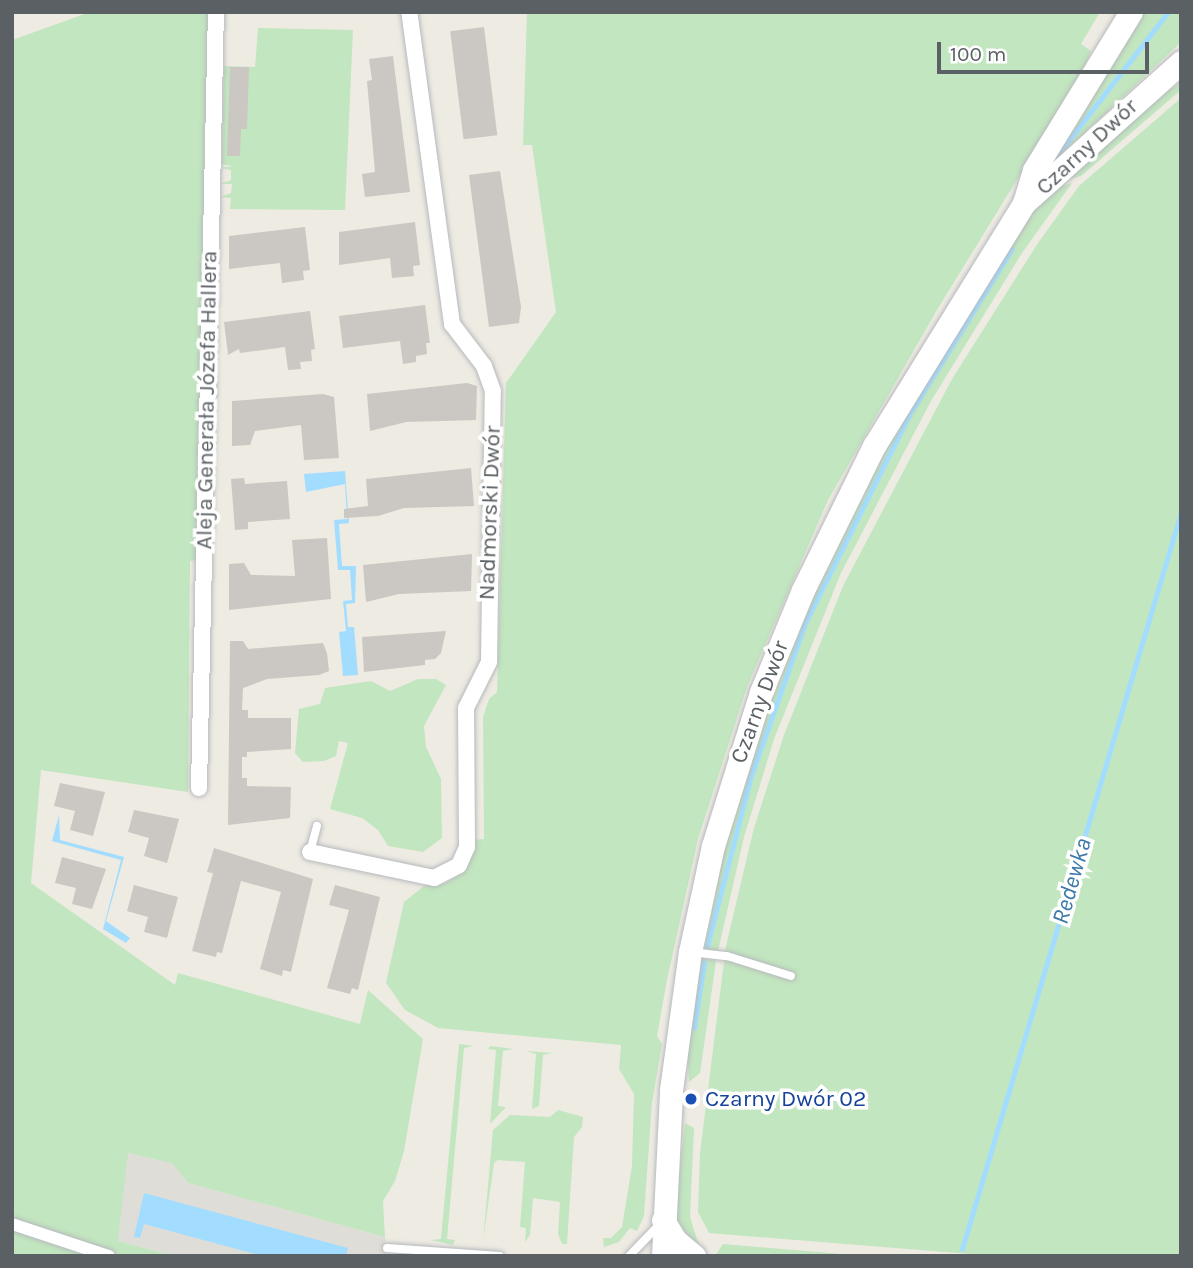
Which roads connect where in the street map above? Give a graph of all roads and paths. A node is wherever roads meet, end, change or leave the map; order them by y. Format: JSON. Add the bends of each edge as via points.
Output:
{"nodes":[{"id":1,"x":216,"y":12,"type":"edge"},
{"id":2,"x":409,"y":12,"type":"edge"},
{"id":3,"x":1131,"y":12,"type":"edge"},
{"id":4,"x":1181,"y":62,"type":"edge"},
{"id":5,"x":1024,"y":204,"type":"junction"},
{"id":6,"x":199,"y":788,"type":"dead end"},
{"id":7,"x":317,"y":826,"type":"dead end"},
{"id":8,"x":310,"y":852,"type":"joint"},
{"id":9,"x":690,"y":952,"type":"junction"},
{"id":10,"x":791,"y":976,"type":"dead end"},
{"id":11,"x":663,"y":1220,"type":"junction"},
{"id":12,"x":12,"y":1224,"type":"edge"},
{"id":13,"x":387,"y":1248,"type":"dead end"},
{"id":14,"x":109,"y":1256,"type":"edge"},
{"id":15,"x":500,"y":1256,"type":"edge"},
{"id":16,"x":629,"y":1256,"type":"edge"},
{"id":17,"x":663,"y":1256,"type":"edge"},
{"id":18,"x":694,"y":1256,"type":"edge"}],
"edges":[{"from":1,"to":6,"type":"street","name":"Aleja Generała Józefa Hallera"},
{"from":2,"to":8,"type":"street","name":"Nadmorski Dwór","via":[[452,324],[486,370],[493,391],[489,662],[466,708],[467,847],[459,865],[434,878]]},
{"from":3,"to":5,"type":"main road","name":"Czarny Dwór","via":[[1034,170]]},
{"from":4,"to":5,"type":"main road","name":"Czarny Dwór"},
{"from":5,"to":9,"type":"main road","name":"Czarny Dwór","via":[[902,396],[803,590],[733,779]]},
{"from":7,"to":8,"type":"lane"},
{"from":9,"to":10,"type":"lane","via":[[727,956]]},
{"from":9,"to":11,"type":"main road","name":"Czarny Dwór","via":[[671,1090]]},
{"from":11,"to":16,"type":"lane"},
{"from":11,"to":17,"type":"main road","name":"Czarny Dwór"},
{"from":11,"to":18,"type":"main road","via":[[675,1240]]},
{"from":12,"to":14,"type":"street"},
{"from":13,"to":15,"type":"lane"}]}
